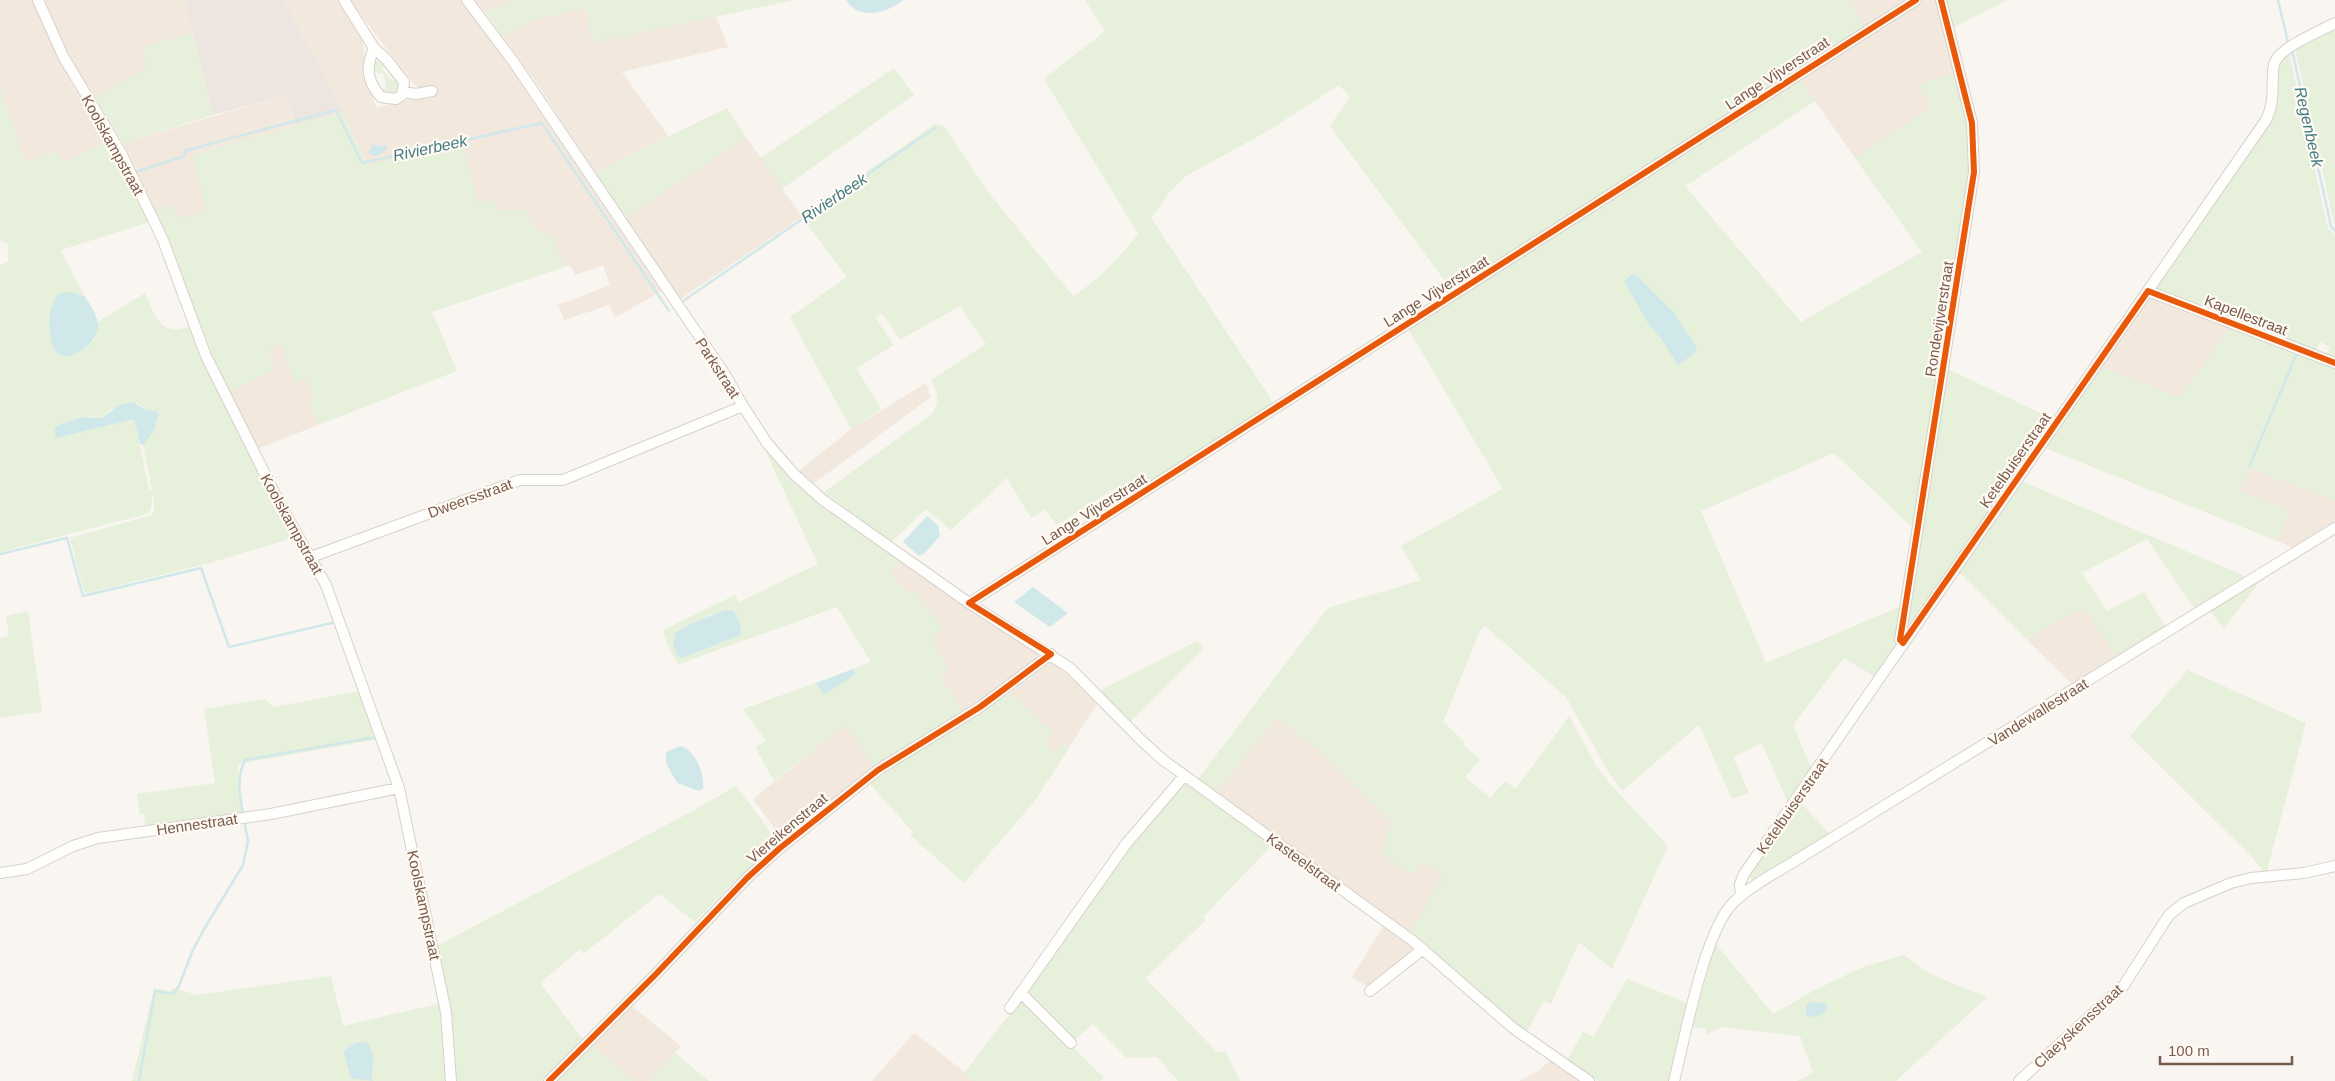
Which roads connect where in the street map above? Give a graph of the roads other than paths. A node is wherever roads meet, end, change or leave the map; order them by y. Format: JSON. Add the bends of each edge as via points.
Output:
{"nodes":[{"id":1,"x":38,"y":0,"type":"edge"},
{"id":2,"x":344,"y":0,"type":"edge"},
{"id":3,"x":468,"y":0,"type":"edge"},
{"id":4,"x":1916,"y":0,"type":"edge"},
{"id":5,"x":1941,"y":0,"type":"edge"},
{"id":6,"x":2335,"y":23,"type":"edge"},
{"id":7,"x":374,"y":48,"type":"junction"},
{"id":8,"x":432,"y":91,"type":"dead end"},
{"id":9,"x":403,"y":92,"type":"junction"},
{"id":10,"x":2148,"y":291,"type":"junction"},
{"id":11,"x":2335,"y":363,"type":"edge"},
{"id":12,"x":743,"y":406,"type":"junction"},
{"id":13,"x":2335,"y":528,"type":"edge"},
{"id":14,"x":311,"y":557,"type":"junction"},
{"id":15,"x":969,"y":603,"type":"junction"},
{"id":16,"x":1903,"y":643,"type":"junction"},
{"id":17,"x":1051,"y":654,"type":"junction"},
{"id":18,"x":1184,"y":776,"type":"junction"},
{"id":19,"x":399,"y":788,"type":"junction"},
{"id":20,"x":2335,"y":866,"type":"edge"},
{"id":21,"x":0,"y":873,"type":"edge"},
{"id":22,"x":1741,"y":896,"type":"junction"},
{"id":23,"x":1424,"y":949,"type":"junction"},
{"id":24,"x":1370,"y":991,"type":"dead end"},
{"id":25,"x":1022,"y":994,"type":"junction"},
{"id":26,"x":1010,"y":1008,"type":"dead end"},
{"id":27,"x":1071,"y":1043,"type":"dead end"},
{"id":28,"x":451,"y":1081,"type":"edge"},
{"id":29,"x":549,"y":1081,"type":"edge"},
{"id":30,"x":1589,"y":1081,"type":"edge"},
{"id":31,"x":1674,"y":1081,"type":"edge"},
{"id":32,"x":2019,"y":1081,"type":"edge"}],
"edges":[{"from":1,"to":14,"type":"street","name":"Koolskampstraat","via":[[62,56],[121,153],[163,240],[206,356],[281,506]]},
{"from":2,"to":7,"type":"street"},
{"from":3,"to":12,"type":"street","name":"Parkstraat","via":[[513,61]]},
{"from":4,"to":15,"type":"street","name":"Lange Vijverstraat"},
{"from":5,"to":16,"type":"street","name":"Rondevijverstraat","via":[[1972,123],[1974,172],[1900,640]]},
{"from":6,"to":10,"type":"street","name":"Ketelbuiserstraat","via":[[2283,52],[2275,60],[2274,96],[2266,120]]},
{"from":7,"to":9,"type":"street","via":[[404,82]]},
{"from":7,"to":9,"type":"street","via":[[368,63],[370,82],[375,90],[388,100],[396,100]]},
{"from":8,"to":9,"type":"street"},
{"from":10,"to":11,"type":"street","name":"Kapellestraat"},
{"from":10,"to":16,"type":"street","name":"Ketelbuiserstraat"},
{"from":12,"to":14,"type":"street","name":"Dweersstraat","via":[[563,480],[520,480]]},
{"from":12,"to":15,"type":"street","name":"Parkstraat","via":[[767,443],[822,500]]},
{"from":13,"to":22,"type":"street","name":"Vandewallestraat"},
{"from":14,"to":19,"type":"street","name":"Koolskampstraat","via":[[326,585]]},
{"from":15,"to":17,"type":"street","name":"Parkstraat"},
{"from":16,"to":22,"type":"street","name":"Ketelbuiserstraat","via":[[1744,874],[1740,884]]},
{"from":17,"to":18,"type":"street","name":"Kasteelstraat","via":[[1070,668],[1142,741]]},
{"from":17,"to":29,"type":"street","name":"Viereikenstraat","via":[[980,707],[878,770],[780,848]]},
{"from":18,"to":23,"type":"street","name":"Kasteelstraat"},
{"from":18,"to":25,"type":"street","via":[[1126,844]]},
{"from":19,"to":21,"type":"street","name":"Hennestraat","via":[[271,814],[98,838],[72,846],[27,869]]},
{"from":19,"to":28,"type":"street","name":"Koolskampstraat","via":[[446,1012]]},
{"from":20,"to":32,"type":"street","name":"Claeyskensstraat","via":[[2304,873],[2251,878],[2184,903],[2169,915],[2124,985]]},
{"from":22,"to":31,"type":"street","via":[[1720,921],[1707,952]]},
{"from":23,"to":24,"type":"street"},
{"from":23,"to":30,"type":"street","name":"Kasteelstraat","via":[[1513,1028]]},
{"from":25,"to":26,"type":"street"},
{"from":25,"to":27,"type":"street"}]}
